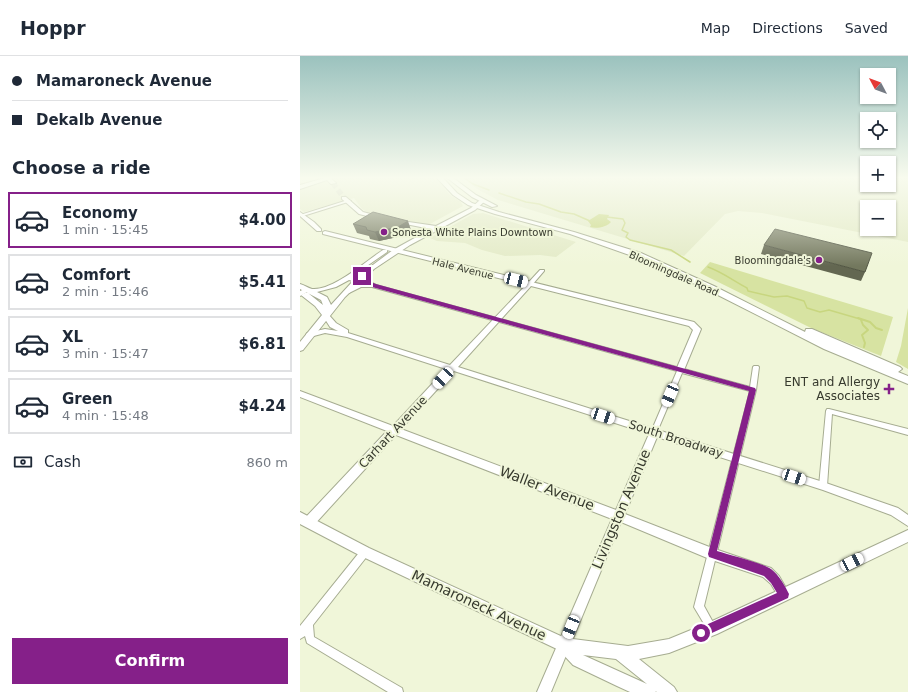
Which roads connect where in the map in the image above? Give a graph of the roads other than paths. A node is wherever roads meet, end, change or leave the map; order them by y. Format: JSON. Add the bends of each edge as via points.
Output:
{"nodes":[{"id":1,"x":323,"y":207,"type":"edge"},
{"id":2,"x":356,"y":207,"type":"edge"},
{"id":3,"x":465,"y":207,"type":"edge"},
{"id":4,"x":472,"y":207,"type":"edge"},
{"id":5,"x":473,"y":207,"type":"edge"},
{"id":6,"x":484,"y":207,"type":"edge"},
{"id":7,"x":488,"y":207,"type":"edge"},
{"id":8,"x":301,"y":214,"type":"edge"},
{"id":9,"x":384,"y":218,"type":"edge"},
{"id":10,"x":447,"y":218,"type":"junction"},
{"id":11,"x":390,"y":220,"type":"edge"},
{"id":12,"x":434,"y":230,"type":"junction"},
{"id":13,"x":445,"y":230,"type":"dead end"},
{"id":14,"x":392,"y":250,"type":"junction"},
{"id":15,"x":362,"y":267,"type":"junction"},
{"id":16,"x":542,"y":271,"type":"dead end"},
{"id":17,"x":362,"y":276,"type":"junction"},
{"id":18,"x":530,"y":284,"type":"junction"},
{"id":19,"x":374,"y":286,"type":"junction"},
{"id":20,"x":303,"y":291,"type":"edge"},
{"id":21,"x":345,"y":293,"type":"junction"},
{"id":22,"x":326,"y":311,"type":"junction"},
{"id":23,"x":498,"y":320,"type":"junction"},
{"id":24,"x":695,"y":326,"type":"joint"},
{"id":25,"x":310,"y":335,"type":"junction"},
{"id":26,"x":348,"y":335,"type":"junction"},
{"id":27,"x":300,"y":339,"type":"edge"},
{"id":28,"x":300,"y":348,"type":"edge"},
{"id":29,"x":453,"y":367,"type":"junction"},
{"id":30,"x":756,"y":367,"type":"dead end"},
{"id":31,"x":680,"y":370,"type":"junction"},
{"id":32,"x":908,"y":373,"type":"edge"},
{"id":33,"x":908,"y":380,"type":"edge"},
{"id":34,"x":752,"y":390,"type":"junction"},
{"id":35,"x":300,"y":394,"type":"edge"},
{"id":36,"x":394,"y":431,"type":"junction"},
{"id":37,"x":654,"y":432,"type":"junction"},
{"id":38,"x":908,"y":432,"type":"edge"},
{"id":39,"x":736,"y":458,"type":"junction"},
{"id":40,"x":823,"y":486,"type":"junction"},
{"id":41,"x":618,"y":516,"type":"junction"},
{"id":42,"x":305,"y":520,"type":"edge"},
{"id":43,"x":908,"y":520,"type":"edge"},
{"id":44,"x":908,"y":536,"type":"edge"},
{"id":45,"x":365,"y":552,"type":"junction"},
{"id":46,"x":712,"y":554,"type":"junction"},
{"id":47,"x":784,"y":594,"type":"junction"},
{"id":48,"x":308,"y":624,"type":"junction"},
{"id":49,"x":712,"y":629,"type":"junction"},
{"id":50,"x":300,"y":634,"type":"edge"},
{"id":51,"x":564,"y":645,"type":"junction"},
{"id":52,"x":618,"y":652,"type":"junction"},
{"id":53,"x":398,"y":692,"type":"edge"},
{"id":54,"x":544,"y":692,"type":"edge"},
{"id":55,"x":648,"y":692,"type":"edge"},
{"id":56,"x":670,"y":692,"type":"edge"}],
"edges":[{"from":1,"to":8,"type":"street"},
{"from":2,"to":9,"type":"main road","via":[[363,213]]},
{"from":3,"to":10,"type":"main road"},
{"from":4,"to":10,"type":"main road"},
{"from":5,"to":12,"type":"main road"},
{"from":6,"to":33,"type":"main road","name":"Bloomingdale Road","via":[[644,258],[711,288],[827,347]]},
{"from":7,"to":32,"type":"main road","name":"Bloomingdale Road","via":[[609,241],[657,258],[700,276],[816,335]]},
{"from":8,"to":14,"type":"street","name":"Hale Avenue","via":[[322,231]]},
{"from":10,"to":12,"type":"main road"},
{"from":11,"to":12,"type":"main road"},
{"from":12,"to":13,"type":"street"},
{"from":12,"to":14,"type":"main road"},
{"from":14,"to":15,"type":"main road"},
{"from":14,"to":17,"type":"main road"},
{"from":14,"to":18,"type":"street","name":"Hale Avenue"},
{"from":15,"to":20,"type":"main road","via":[[330,287],[318,291]]},
{"from":15,"to":22,"type":"main road"},
{"from":16,"to":18,"type":"street","name":"Carhart Avenue"},
{"from":17,"to":19,"type":"street","via":[[366,282]]},
{"from":17,"to":21,"type":"main road"},
{"from":18,"to":23,"type":"street","name":"Carhart Avenue"},
{"from":18,"to":24,"type":"street","name":"Hale Avenue"},
{"from":19,"to":21,"type":"street","via":[[360,286]]},
{"from":19,"to":23,"type":"street"},
{"from":20,"to":22,"type":"main road","name":"South Broadway"},
{"from":21,"to":22,"type":"main road"},
{"from":22,"to":25,"type":"main road"},
{"from":22,"to":26,"type":"street","name":"South Broadway","via":[[333,325]]},
{"from":22,"to":27,"type":"main road"},
{"from":23,"to":29,"type":"street","name":"Carhart Avenue"},
{"from":23,"to":31,"type":"street"},
{"from":24,"to":31,"type":"street","name":"Livingston Avenue","via":[[697,329]]},
{"from":25,"to":26,"type":"street","name":"South Broadway","via":[[325,331]]},
{"from":25,"to":28,"type":"main road"},
{"from":26,"to":29,"type":"street","name":"South Broadway"},
{"from":29,"to":36,"type":"street","name":"Carhart Avenue"},
{"from":29,"to":37,"type":"street","name":"South Broadway"},
{"from":30,"to":34,"type":"street"},
{"from":31,"to":34,"type":"street"},
{"from":31,"to":37,"type":"street","name":"Livingston Avenue"},
{"from":34,"to":39,"type":"street"},
{"from":35,"to":36,"type":"street","name":"Waller Avenue"},
{"from":36,"to":41,"type":"street","name":"Waller Avenue"},
{"from":36,"to":42,"type":"street","name":"Carhart Avenue"},
{"from":37,"to":39,"type":"street","name":"South Broadway"},
{"from":37,"to":41,"type":"street","name":"Livingston Avenue"},
{"from":38,"to":40,"type":"street","via":[[829,411]]},
{"from":39,"to":40,"type":"street","name":"South Broadway"},
{"from":39,"to":46,"type":"street"},
{"from":40,"to":43,"type":"street","name":"South Broadway","via":[[894,511]]},
{"from":41,"to":46,"type":"street","name":"Waller Avenue"},
{"from":41,"to":51,"type":"street","name":"Livingston Avenue"},
{"from":42,"to":45,"type":"main road","name":"Mamaroneck Avenue"},
{"from":44,"to":47,"type":"main road","name":"Mamaroneck Avenue"},
{"from":45,"to":48,"type":"street"},
{"from":45,"to":51,"type":"main road","name":"Mamaroneck Avenue"},
{"from":46,"to":47,"type":"street","name":"Waller Avenue","via":[[767,572]]},
{"from":46,"to":49,"type":"street","via":[[699,607]]},
{"from":47,"to":49,"type":"main road","name":"Mamaroneck Avenue"},
{"from":48,"to":50,"type":"street"},
{"from":48,"to":53,"type":"street","via":[[310,640]]},
{"from":49,"to":52,"type":"main road","name":"Mamaroneck Avenue","via":[[669,646],[628,653]]},
{"from":51,"to":52,"type":"main road","name":"Mamaroneck Avenue"},
{"from":51,"to":54,"type":"street","name":"Livingston Avenue"},
{"from":51,"to":55,"type":"main road","via":[[578,660]]},
{"from":52,"to":56,"type":"main road"}]}
